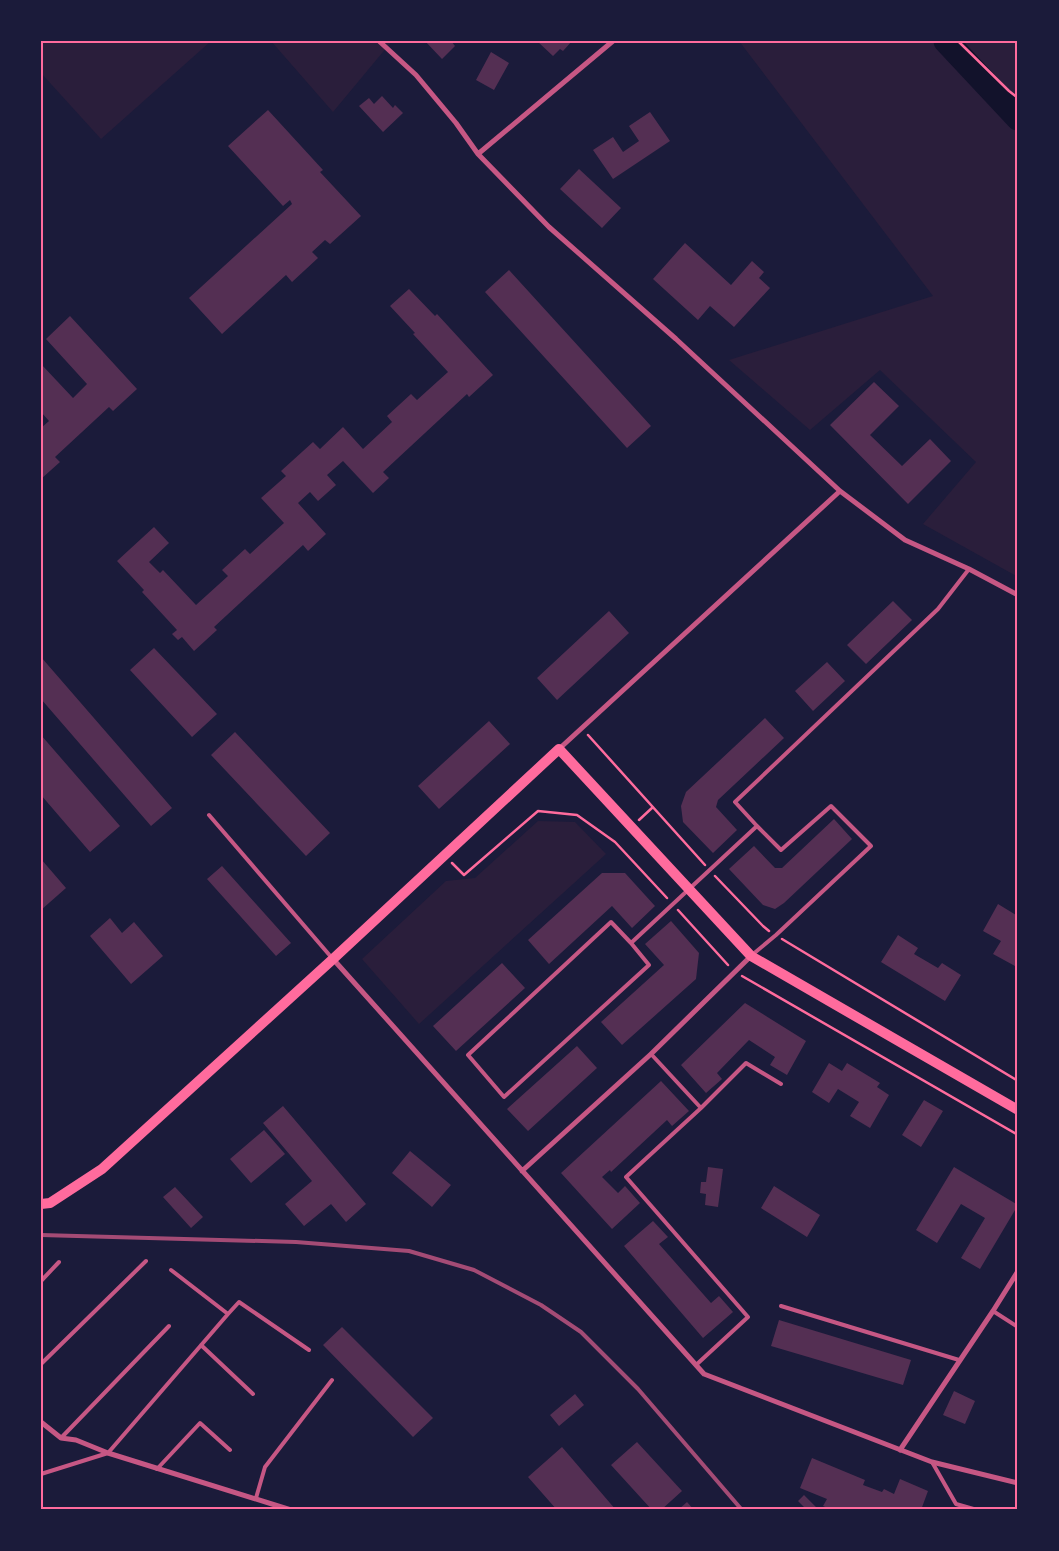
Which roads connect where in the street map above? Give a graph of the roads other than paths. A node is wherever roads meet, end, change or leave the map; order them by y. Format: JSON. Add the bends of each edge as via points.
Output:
{"nodes":[{"id":1,"x":380,"y":41,"type":"edge"},
{"id":2,"x":613,"y":41,"type":"edge"},
{"id":3,"x":478,"y":154,"type":"junction"},
{"id":4,"x":840,"y":491,"type":"junction"},
{"id":5,"x":969,"y":569,"type":"junction"},
{"id":6,"x":1018,"y":595,"type":"edge"},
{"id":7,"x":558,"y":749,"type":"junction"},
{"id":8,"x":209,"y":815,"type":"dead end"},
{"id":9,"x":758,"y":826,"type":"junction"},
{"id":10,"x":690,"y":890,"type":"junction"},
{"id":11,"x":632,"y":942,"type":"junction"},
{"id":12,"x":751,"y":956,"type":"junction"},
{"id":13,"x":333,"y":959,"type":"junction"},
{"id":14,"x":651,"y":1054,"type":"junction"},
{"id":15,"x":781,"y":1084,"type":"dead end"},
{"id":16,"x":701,"y":1108,"type":"junction"},
{"id":17,"x":1018,"y":1110,"type":"edge"},
{"id":18,"x":522,"y":1171,"type":"junction"},
{"id":19,"x":41,"y":1204,"type":"edge"},
{"id":20,"x":146,"y":1261,"type":"dead end"},
{"id":21,"x":59,"y":1262,"type":"dead end"},
{"id":22,"x":171,"y":1270,"type":"dead end"},
{"id":23,"x":1018,"y":1271,"type":"edge"},
{"id":24,"x":41,"y":1281,"type":"edge"},
{"id":25,"x":781,"y":1306,"type":"dead end"},
{"id":26,"x":993,"y":1311,"type":"junction"},
{"id":27,"x":228,"y":1314,"type":"junction"},
{"id":28,"x":168,"y":1326,"type":"dead end"},
{"id":29,"x":1018,"y":1327,"type":"edge"},
{"id":30,"x":201,"y":1345,"type":"junction"},
{"id":31,"x":309,"y":1350,"type":"dead end"},
{"id":32,"x":959,"y":1360,"type":"junction"},
{"id":33,"x":41,"y":1364,"type":"edge"},
{"id":34,"x":696,"y":1365,"type":"junction"},
{"id":35,"x":332,"y":1380,"type":"dead end"},
{"id":36,"x":253,"y":1394,"type":"dead end"},
{"id":37,"x":41,"y":1422,"type":"edge"},
{"id":38,"x":62,"y":1438,"type":"junction"},
{"id":39,"x":230,"y":1450,"type":"dead end"},
{"id":40,"x":900,"y":1450,"type":"junction"},
{"id":41,"x":108,"y":1453,"type":"junction"},
{"id":42,"x":932,"y":1462,"type":"junction"},
{"id":43,"x":157,"y":1469,"type":"junction"},
{"id":44,"x":41,"y":1474,"type":"edge"},
{"id":45,"x":1018,"y":1483,"type":"edge"},
{"id":46,"x":256,"y":1498,"type":"junction"},
{"id":47,"x":956,"y":1504,"type":"junction"},
{"id":48,"x":291,"y":1510,"type":"edge"},
{"id":49,"x":953,"y":1510,"type":"edge"},
{"id":50,"x":977,"y":1510,"type":"edge"}],
"edges":[{"from":1,"to":3,"type":"street","via":[[416,75]]},
{"from":2,"to":3,"type":"street"},
{"from":3,"to":4,"type":"street","via":[[549,227]]},
{"from":4,"to":5,"type":"street","via":[[905,540]]},
{"from":4,"to":7,"type":"street"},
{"from":5,"to":6,"type":"street"},
{"from":5,"to":9,"type":"lane","via":[[938,609],[735,802]]},
{"from":7,"to":10,"type":"main road"},
{"from":7,"to":13,"type":"main road"},
{"from":8,"to":13,"type":"lane"},
{"from":9,"to":10,"type":"lane"},
{"from":9,"to":12,"type":"lane","via":[[781,850],[831,806],[870,846]]},
{"from":10,"to":11,"type":"lane"},
{"from":10,"to":12,"type":"main road"},
{"from":11,"to":11,"type":"lane","via":[[611,922],[468,1055],[504,1097],[649,965]]},
{"from":12,"to":14,"type":"street"},
{"from":12,"to":17,"type":"main road"},
{"from":13,"to":18,"type":"street"},
{"from":13,"to":19,"type":"main road","via":[[102,1169],[50,1203]]},
{"from":14,"to":16,"type":"lane"},
{"from":14,"to":18,"type":"street"},
{"from":15,"to":16,"type":"lane","via":[[746,1063]]},
{"from":16,"to":34,"type":"lane","via":[[626,1177],[748,1317]]},
{"from":18,"to":34,"type":"street"},
{"from":20,"to":33,"type":"lane"},
{"from":21,"to":24,"type":"lane"},
{"from":22,"to":27,"type":"lane"},
{"from":23,"to":26,"type":"street"},
{"from":25,"to":32,"type":"lane"},
{"from":26,"to":29,"type":"lane"},
{"from":26,"to":32,"type":"street"},
{"from":27,"to":30,"type":"lane"},
{"from":27,"to":31,"type":"lane","via":[[239,1302]]},
{"from":28,"to":38,"type":"lane"},
{"from":30,"to":36,"type":"lane"},
{"from":30,"to":41,"type":"lane"},
{"from":32,"to":40,"type":"street"},
{"from":34,"to":40,"type":"street","via":[[704,1374]]},
{"from":35,"to":46,"type":"lane","via":[[266,1467]]},
{"from":37,"to":38,"type":"street"},
{"from":38,"to":41,"type":"street"},
{"from":39,"to":43,"type":"lane","via":[[200,1423]]},
{"from":40,"to":42,"type":"street"},
{"from":41,"to":43,"type":"street"},
{"from":41,"to":44,"type":"lane"},
{"from":42,"to":45,"type":"street"},
{"from":42,"to":47,"type":"lane"},
{"from":43,"to":46,"type":"street"},
{"from":46,"to":48,"type":"street"},
{"from":47,"to":49,"type":"lane"},
{"from":47,"to":50,"type":"lane"}]}
